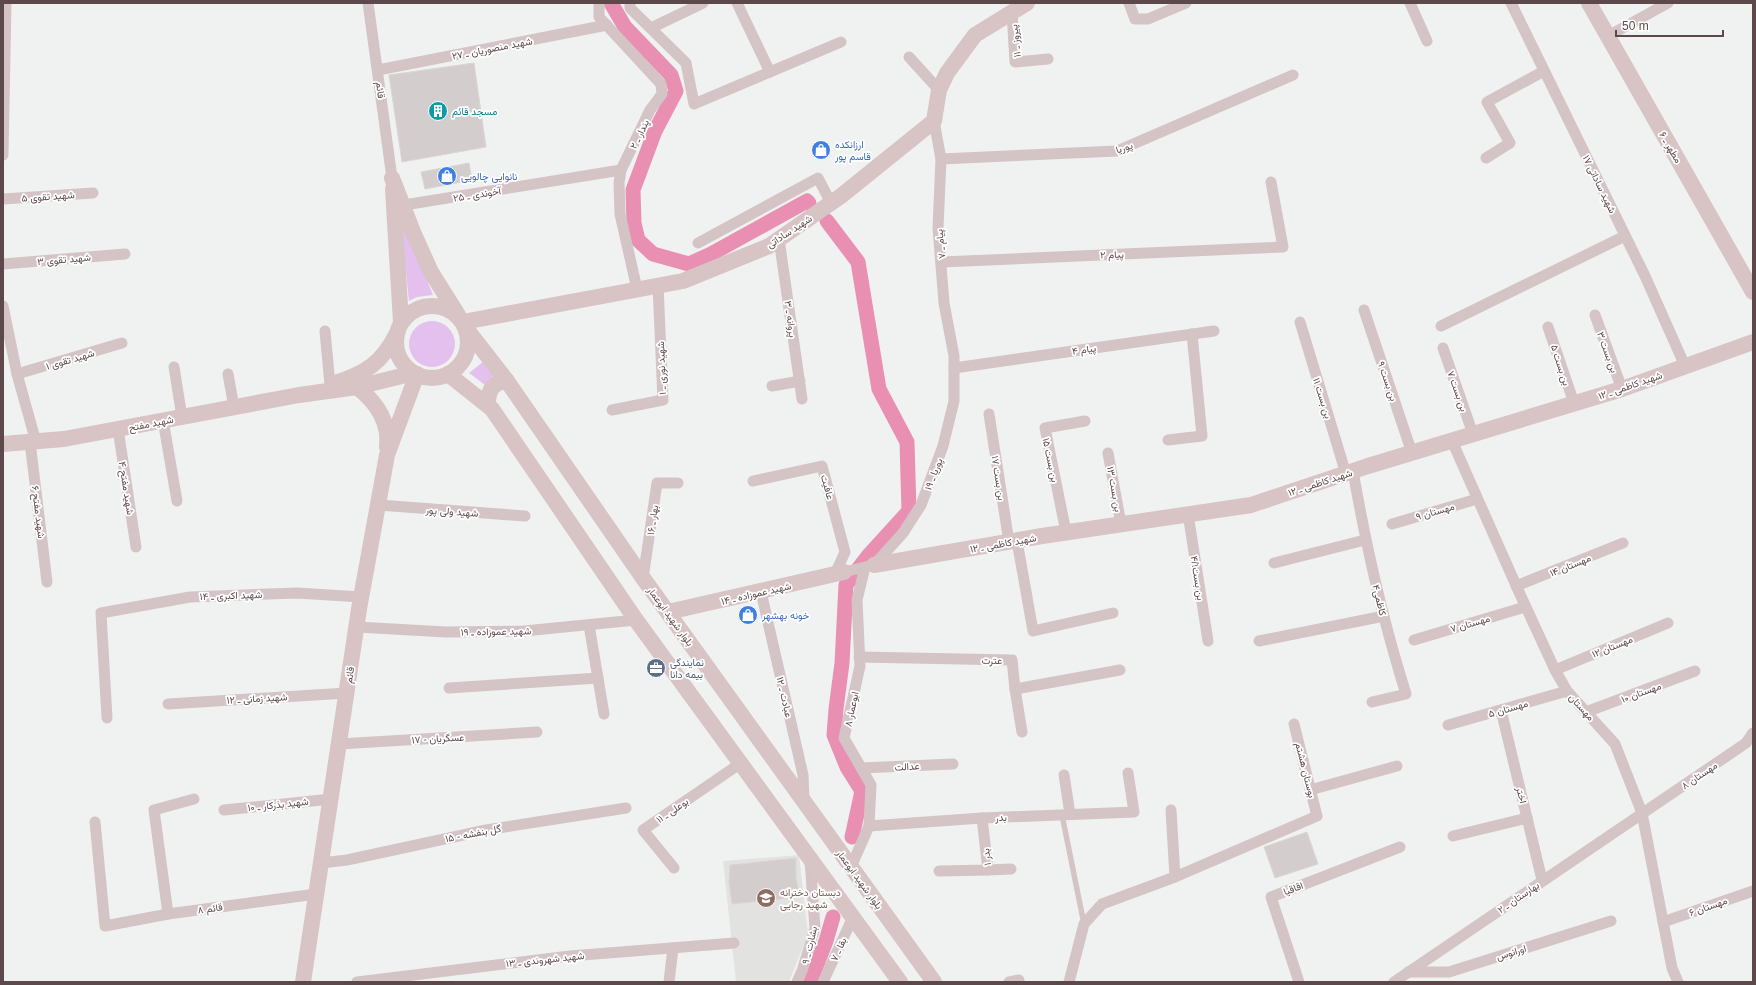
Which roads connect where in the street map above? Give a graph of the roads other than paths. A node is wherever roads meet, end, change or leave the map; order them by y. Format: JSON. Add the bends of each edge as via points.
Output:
{"nodes":[{"id":1,"x":6,"y":3,"type":"edge"},
{"id":2,"x":369,"y":3,"type":"edge"},
{"id":3,"x":599,"y":3,"type":"edge"},
{"id":4,"x":630,"y":3,"type":"edge"},
{"id":5,"x":703,"y":3,"type":"edge"},
{"id":6,"x":737,"y":3,"type":"edge"},
{"id":7,"x":1027,"y":3,"type":"edge"},
{"id":8,"x":1129,"y":3,"type":"edge"},
{"id":9,"x":1186,"y":3,"type":"edge"},
{"id":10,"x":1410,"y":3,"type":"edge"},
{"id":11,"x":1511,"y":3,"type":"edge"},
{"id":12,"x":1589,"y":3,"type":"edge"},
{"id":13,"x":1668,"y":3,"type":"edge"},
{"id":14,"x":1012,"y":12,"type":"junction"},
{"id":15,"x":607,"y":25,"type":"junction"},
{"id":16,"x":651,"y":28,"type":"junction"},
{"id":17,"x":1608,"y":36,"type":"junction"},
{"id":18,"x":1427,"y":41,"type":"dead end"},
{"id":19,"x":841,"y":42,"type":"dead end"},
{"id":20,"x":909,"y":57,"type":"dead end"},
{"id":21,"x":1048,"y":59,"type":"dead end"},
{"id":22,"x":378,"y":70,"type":"junction"},
{"id":23,"x":1544,"y":71,"type":"junction"},
{"id":24,"x":770,"y":72,"type":"junction"},
{"id":25,"x":1293,"y":75,"type":"dead end"},
{"id":26,"x":939,"y":90,"type":"junction"},
{"id":27,"x":934,"y":120,"type":"junction"},
{"id":28,"x":4,"y":137,"type":"edge"},
{"id":29,"x":3,"y":155,"type":"edge"},
{"id":30,"x":1486,"y":158,"type":"dead end"},
{"id":31,"x":941,"y":159,"type":"junction"},
{"id":32,"x":621,"y":170,"type":"junction"},
{"id":33,"x":392,"y":178,"type":"junction"},
{"id":34,"x":1271,"y":182,"type":"dead end"},
{"id":35,"x":93,"y":193,"type":"dead end"},
{"id":36,"x":3,"y":199,"type":"edge"},
{"id":37,"x":831,"y":202,"type":"junction"},
{"id":38,"x":404,"y":205,"type":"junction"},
{"id":39,"x":1626,"y":236,"type":"junction"},
{"id":40,"x":779,"y":239,"type":"junction"},
{"id":41,"x":698,"y":243,"type":"dead end"},
{"id":42,"x":125,"y":254,"type":"dead end"},
{"id":43,"x":942,"y":262,"type":"junction"},
{"id":44,"x":3,"y":264,"type":"edge"},
{"id":45,"x":658,"y":285,"type":"junction"},
{"id":46,"x":637,"y":289,"type":"junction"},
{"id":47,"x":1753,"y":292,"type":"edge"},
{"id":48,"x":3,"y":306,"type":"edge"},
{"id":49,"x":1364,"y":310,"type":"dead end"},
{"id":50,"x":1595,"y":315,"type":"dead end"},
{"id":51,"x":1300,"y":322,"type":"dead end"},
{"id":52,"x":462,"y":323,"type":"junction"},
{"id":53,"x":1441,"y":326,"type":"dead end"},
{"id":54,"x":1548,"y":327,"type":"dead end"},
{"id":55,"x":399,"y":328,"type":"junction"},
{"id":56,"x":325,"y":331,"type":"dead end"},
{"id":57,"x":1214,"y":331,"type":"dead end"},
{"id":58,"x":1192,"y":334,"type":"junction"},
{"id":59,"x":1753,"y":342,"type":"edge"},
{"id":60,"x":122,"y":343,"type":"dead end"},
{"id":61,"x":1442,"y":348,"type":"dead end"},
{"id":62,"x":1685,"y":366,"type":"junction"},
{"id":63,"x":174,"y":367,"type":"dead end"},
{"id":64,"x":954,"y":368,"type":"junction"},
{"id":65,"x":17,"y":374,"type":"junction"},
{"id":66,"x":228,"y":374,"type":"dead end"},
{"id":67,"x":415,"y":374,"type":"junction"},
{"id":68,"x":448,"y":374,"type":"junction"},
{"id":69,"x":507,"y":381,"type":"junction"},
{"id":70,"x":800,"y":381,"type":"junction"},
{"id":71,"x":330,"y":384,"type":"junction"},
{"id":72,"x":772,"y":386,"type":"dead end"},
{"id":73,"x":357,"y":387,"type":"junction"},
{"id":74,"x":1622,"y":389,"type":"junction"},
{"id":75,"x":299,"y":395,"type":"junction"},
{"id":76,"x":802,"y":398,"type":"dead end"},
{"id":77,"x":1574,"y":403,"type":"junction"},
{"id":78,"x":488,"y":404,"type":"junction"},
{"id":79,"x":234,"y":407,"type":"junction"},
{"id":80,"x":612,"y":410,"type":"dead end"},
{"id":81,"x":989,"y":414,"type":"dead end"},
{"id":82,"x":182,"y":417,"type":"junction"},
{"id":83,"x":163,"y":420,"type":"junction"},
{"id":84,"x":1085,"y":421,"type":"dead end"},
{"id":85,"x":118,"y":429,"type":"junction"},
{"id":86,"x":1473,"y":434,"type":"junction"},
{"id":87,"x":1168,"y":440,"type":"dead end"},
{"id":88,"x":1452,"y":441,"type":"junction"},
{"id":89,"x":33,"y":442,"type":"junction"},
{"id":90,"x":3,"y":444,"type":"edge"},
{"id":91,"x":1108,"y":453,"type":"dead end"},
{"id":92,"x":1412,"y":453,"type":"junction"},
{"id":93,"x":387,"y":455,"type":"junction"},
{"id":94,"x":1350,"y":472,"type":"junction"},
{"id":95,"x":753,"y":481,"type":"dead end"},
{"id":96,"x":678,"y":483,"type":"dead end"},
{"id":97,"x":1477,"y":499,"type":"junction"},
{"id":98,"x":177,"y":501,"type":"dead end"},
{"id":99,"x":379,"y":505,"type":"junction"},
{"id":100,"x":1188,"y":514,"type":"junction"},
{"id":101,"x":525,"y":516,"type":"dead end"},
{"id":102,"x":1121,"y":524,"type":"junction"},
{"id":103,"x":1392,"y":524,"type":"dead end"},
{"id":104,"x":1066,"y":532,"type":"junction"},
{"id":105,"x":1365,"y":540,"type":"junction"},
{"id":106,"x":1013,"y":542,"type":"junction"},
{"id":107,"x":1623,"y":543,"type":"dead end"},
{"id":108,"x":136,"y":547,"type":"dead end"},
{"id":109,"x":1274,"y":563,"type":"dead end"},
{"id":110,"x":870,"y":566,"type":"junction"},
{"id":111,"x":840,"y":573,"type":"junction"},
{"id":112,"x":643,"y":578,"type":"junction"},
{"id":113,"x":48,"y":582,"type":"dead end"},
{"id":114,"x":1516,"y":586,"type":"junction"},
{"id":115,"x":761,"y":592,"type":"junction"},
{"id":116,"x":361,"y":598,"type":"junction"},
{"id":117,"x":1525,"y":607,"type":"junction"},
{"id":118,"x":668,"y":612,"type":"junction"},
{"id":119,"x":1113,"y":613,"type":"dead end"},
{"id":120,"x":1384,"y":616,"type":"junction"},
{"id":121,"x":636,"y":620,"type":"junction"},
{"id":122,"x":1668,"y":623,"type":"dead end"},
{"id":123,"x":589,"y":625,"type":"junction"},
{"id":124,"x":357,"y":627,"type":"junction"},
{"id":125,"x":1414,"y":640,"type":"dead end"},
{"id":126,"x":1208,"y":641,"type":"dead end"},
{"id":127,"x":1259,"y":641,"type":"dead end"},
{"id":128,"x":859,"y":657,"type":"junction"},
{"id":129,"x":1120,"y":670,"type":"dead end"},
{"id":130,"x":1555,"y":670,"type":"junction"},
{"id":131,"x":1695,"y":672,"type":"dead end"},
{"id":132,"x":598,"y":678,"type":"junction"},
{"id":133,"x":449,"y":688,"type":"dead end"},
{"id":134,"x":1016,"y":689,"type":"junction"},
{"id":135,"x":1568,"y":691,"type":"junction"},
{"id":136,"x":347,"y":693,"type":"junction"},
{"id":137,"x":1372,"y":702,"type":"dead end"},
{"id":138,"x":168,"y":704,"type":"dead end"},
{"id":139,"x":1501,"y":710,"type":"junction"},
{"id":140,"x":1586,"y":712,"type":"junction"},
{"id":141,"x":604,"y":714,"type":"dead end"},
{"id":142,"x":107,"y":718,"type":"dead end"},
{"id":143,"x":1294,"y":724,"type":"dead end"},
{"id":144,"x":1448,"y":725,"type":"dead end"},
{"id":145,"x":537,"y":732,"type":"dead end"},
{"id":146,"x":1022,"y":732,"type":"dead end"},
{"id":147,"x":1753,"y":733,"type":"edge"},
{"id":148,"x":339,"y":744,"type":"junction"},
{"id":149,"x":741,"y":763,"type":"junction"},
{"id":150,"x":953,"y":764,"type":"dead end"},
{"id":151,"x":1397,"y":766,"type":"dead end"},
{"id":152,"x":861,"y":768,"type":"junction"},
{"id":153,"x":1128,"y":773,"type":"dead end"},
{"id":154,"x":1064,"y":775,"type":"dead end"},
{"id":155,"x":1310,"y":790,"type":"junction"},
{"id":156,"x":194,"y":799,"type":"dead end"},
{"id":157,"x":331,"y":799,"type":"junction"},
{"id":158,"x":804,"y":802,"type":"junction"},
{"id":159,"x":626,"y":808,"type":"dead end"},
{"id":160,"x":224,"y":810,"type":"dead end"},
{"id":161,"x":1171,"y":810,"type":"dead end"},
{"id":162,"x":1642,"y":813,"type":"junction"},
{"id":163,"x":1066,"y":815,"type":"junction"},
{"id":164,"x":982,"y":818,"type":"junction"},
{"id":165,"x":1527,"y":818,"type":"junction"},
{"id":166,"x":95,"y":822,"type":"dead end"},
{"id":167,"x":869,"y":826,"type":"junction"},
{"id":168,"x":1453,"y":836,"type":"dead end"},
{"id":169,"x":1400,"y":848,"type":"dead end"},
{"id":170,"x":810,"y":859,"type":"junction"},
{"id":171,"x":321,"y":863,"type":"junction"},
{"id":172,"x":851,"y":867,"type":"junction"},
{"id":173,"x":674,"y":868,"type":"dead end"},
{"id":174,"x":1011,"y":869,"type":"dead end"},
{"id":175,"x":988,"y":870,"type":"junction"},
{"id":176,"x":939,"y":871,"type":"dead end"},
{"id":177,"x":1175,"y":877,"type":"junction"},
{"id":178,"x":1542,"y":880,"type":"junction"},
{"id":179,"x":1753,"y":891,"type":"edge"},
{"id":180,"x":316,"y":894,"type":"junction"},
{"id":181,"x":168,"y":914,"type":"junction"},
{"id":182,"x":852,"y":917,"type":"junction"},
{"id":183,"x":1611,"y":921,"type":"dead end"},
{"id":184,"x":1663,"y":922,"type":"junction"},
{"id":185,"x":1084,"y":924,"type":"junction"},
{"id":186,"x":734,"y":943,"type":"dead end"},
{"id":187,"x":673,"y":948,"type":"junction"},
{"id":188,"x":1408,"y":972,"type":"junction"},
{"id":189,"x":303,"y":982,"type":"edge"},
{"id":190,"x":357,"y":982,"type":"edge"},
{"id":191,"x":669,"y":982,"type":"edge"},
{"id":192,"x":796,"y":982,"type":"edge"},
{"id":193,"x":823,"y":982,"type":"edge"},
{"id":194,"x":900,"y":982,"type":"edge"},
{"id":195,"x":934,"y":982,"type":"edge"},
{"id":196,"x":1069,"y":982,"type":"edge"},
{"id":197,"x":1299,"y":982,"type":"edge"},
{"id":198,"x":1394,"y":982,"type":"edge"},
{"id":199,"x":1678,"y":982,"type":"edge"}],
"edges":[{"from":1,"to":28,"type":"street"},
{"from":2,"to":22,"type":"street","name":"قائم"},
{"from":3,"to":15,"type":"street","name":"پندار ـ ۲","via":[[599,17]]},
{"from":4,"to":16,"type":"street","via":[[630,8]]},
{"from":5,"to":16,"type":"street"},
{"from":6,"to":24,"type":"street"},
{"from":7,"to":14,"type":"street"},
{"from":8,"to":9,"type":"street","via":[[1135,19],[1148,19]]},
{"from":10,"to":18,"type":"street"},
{"from":11,"to":23,"type":"street","name":"شهید ساداتی ۱۷"},
{"from":12,"to":17,"type":"street","name":"مطهر ـ ۶"},
{"from":13,"to":17,"type":"street"},
{"from":14,"to":21,"type":"street","name":"پیروز ـ ۱۱","via":[[1015,62]]},
{"from":14,"to":26,"type":"street","via":[[975,35],[947,72]]},
{"from":15,"to":22,"type":"street","name":"شهید منصوریان ـ ۲۷"},
{"from":15,"to":32,"type":"street","name":"پندار ـ ۲","via":[[661,84],[662,94],[650,110]]},
{"from":16,"to":24,"type":"street","via":[[686,63],[694,104]]},
{"from":17,"to":47,"type":"street","name":"مطهر ـ ۶"},
{"from":19,"to":24,"type":"street"},
{"from":20,"to":26,"type":"street"},
{"from":22,"to":33,"type":"street","name":"قائم"},
{"from":23,"to":30,"type":"street","via":[[1487,102],[1510,143]]},
{"from":23,"to":39,"type":"street","name":"شهید ساداتی ۱۷"},
{"from":25,"to":31,"type":"street","name":"پوریا","via":[[1117,151]]},
{"from":26,"to":27,"type":"street"},
{"from":27,"to":31,"type":"street","name":"پیام ـ ۷"},
{"from":27,"to":37,"type":"street","name":"شهید ساداتی"},
{"from":28,"to":29,"type":"street"},
{"from":31,"to":43,"type":"street","name":"پیام ـ ۷","via":[[938,228]]},
{"from":32,"to":38,"type":"street","name":"آخوندی ـ ۲۵"},
{"from":32,"to":46,"type":"street","name":"پندار ـ ۲","via":[[620,214]]},
{"from":33,"to":38,"type":"street"},
{"from":33,"to":55,"type":"street"},
{"from":34,"to":43,"type":"street","name":"پیام ۲","via":[[1283,247]]},
{"from":35,"to":36,"type":"street","name":"شهید تقوی ۵"},
{"from":37,"to":40,"type":"street","name":"شهید ساداتی"},
{"from":37,"to":41,"type":"street","via":[[818,178]]},
{"from":38,"to":52,"type":"street","via":[[431,272]]},
{"from":39,"to":53,"type":"street"},
{"from":39,"to":62,"type":"street","name":"شهید ساداتی ۱۷"},
{"from":40,"to":45,"type":"street","name":"شهید ساداتی","via":[[769,246],[683,281]]},
{"from":40,"to":70,"type":"street","name":"پروانه ـ ۳"},
{"from":42,"to":44,"type":"street","name":"شهید تقوی ۳"},
{"from":43,"to":64,"type":"street","name":"پیام ـ ۷","via":[[944,303]]},
{"from":45,"to":46,"type":"street","name":"شهید ساداتی"},
{"from":45,"to":80,"type":"street","name":"شهید نوری ـ ۱","via":[[663,400]]},
{"from":46,"to":52,"type":"street","name":"شهید ساداتی"},
{"from":48,"to":65,"type":"street","name":"شهید مفتح ۶"},
{"from":49,"to":92,"type":"street","name":"بن بست ۹"},
{"from":50,"to":74,"type":"street","name":"بن بست ۳"},
{"from":51,"to":94,"type":"street","name":"بن بست ۱۱"},
{"from":52,"to":55,"type":"street","via":[[451,311],[429,306],[413,311]]},
{"from":52,"to":68,"type":"street","via":[[468,338],[467,349],[457,368]]},
{"from":52,"to":69,"type":"street","name":"بلوار شهید ابوعمار"},
{"from":54,"to":77,"type":"street","name":"بن بست ۵"},
{"from":55,"to":67,"type":"street","via":[[396,345],[399,356],[405,366]]},
{"from":55,"to":71,"type":"street","via":[[381,358],[368,370]]},
{"from":56,"to":71,"type":"street"},
{"from":57,"to":58,"type":"street","name":"پیام ۴"},
{"from":58,"to":64,"type":"street","name":"پیام ۴"},
{"from":58,"to":87,"type":"street","via":[[1202,436]]},
{"from":59,"to":62,"type":"street","name":"شهید کاظمی ـ ۱۲"},
{"from":60,"to":65,"type":"street","name":"شهید تقوی ۱"},
{"from":61,"to":86,"type":"street","name":"بن بست ۷"},
{"from":62,"to":74,"type":"street","name":"شهید کاظمی ـ ۱۲"},
{"from":63,"to":82,"type":"street"},
{"from":64,"to":110,"type":"street","name":"پوریا ـ ۱۹","via":[[954,401],[944,446],[921,505],[903,534]]},
{"from":65,"to":89,"type":"street","name":"شهید مفتح ۶"},
{"from":66,"to":79,"type":"street"},
{"from":67,"to":68,"type":"street","via":[[425,377]]},
{"from":67,"to":73,"type":"street"},
{"from":67,"to":93,"type":"street","name":"قائم"},
{"from":68,"to":78,"type":"street"},
{"from":69,"to":78,"type":"street","via":[[498,382],[491,387]]},
{"from":69,"to":112,"type":"street","name":"بلوار شهید ابوعمار"},
{"from":70,"to":72,"type":"street"},
{"from":70,"to":76,"type":"street","name":"پروانه ـ ۳"},
{"from":71,"to":75,"type":"street"},
{"from":73,"to":75,"type":"street"},
{"from":73,"to":93,"type":"street","via":[[371,400],[382,416],[386,429]]},
{"from":74,"to":77,"type":"street","name":"شهید کاظمی ـ ۱۲"},
{"from":75,"to":79,"type":"street","name":"شهید مفتح"},
{"from":77,"to":86,"type":"street","name":"شهید کاظمی ـ ۱۲"},
{"from":78,"to":121,"type":"street","via":[[570,520]]},
{"from":79,"to":82,"type":"street","name":"شهید مفتح"},
{"from":81,"to":106,"type":"street","name":"بن بست ۱۷"},
{"from":82,"to":83,"type":"street","name":"شهید مفتح"},
{"from":83,"to":85,"type":"street","name":"شهید مفتح"},
{"from":83,"to":98,"type":"street"},
{"from":84,"to":104,"type":"street","name":"بن بست ۱۵","via":[[1045,428]]},
{"from":85,"to":89,"type":"street","name":"شهید مفتح","via":[[64,440]]},
{"from":85,"to":108,"type":"street","name":"شهید مفتح ۴"},
{"from":86,"to":88,"type":"street","name":"شهید کاظمی ـ ۱۲"},
{"from":88,"to":92,"type":"street","name":"شهید کاظمی ـ ۱۲"},
{"from":88,"to":97,"type":"street","name":"مهستان"},
{"from":89,"to":90,"type":"street","name":"شهید مفتح"},
{"from":89,"to":113,"type":"street","name":"شهید مفتح ۶"},
{"from":91,"to":102,"type":"street","name":"بن بست ۱۳"},
{"from":92,"to":94,"type":"street","name":"شهید کاظمی ـ ۱۲"},
{"from":93,"to":99,"type":"street","name":"قائم"},
{"from":94,"to":100,"type":"street","name":"شهید کاظمی ـ ۱۲","via":[[1251,505]]},
{"from":94,"to":105,"type":"street","name":"کاظمی۴"},
{"from":95,"to":111,"type":"street","name":"عافیت","via":[[822,466],[845,552]]},
{"from":96,"to":112,"type":"street","name":"بهار ـ ۱۶","via":[[657,483]]},
{"from":97,"to":103,"type":"street","name":"مهستان ۹"},
{"from":97,"to":114,"type":"street","name":"مهستان"},
{"from":99,"to":101,"type":"street","name":"شهید ولی پور"},
{"from":99,"to":116,"type":"street","name":"قائم"},
{"from":100,"to":102,"type":"street","name":"شهید کاظمی ـ ۱۲"},
{"from":100,"to":126,"type":"street","name":"بن بست۴/۱"},
{"from":102,"to":104,"type":"street","name":"شهید کاظمی ـ ۱۲"},
{"from":104,"to":106,"type":"street","name":"شهید کاظمی ـ ۱۲"},
{"from":105,"to":109,"type":"street"},
{"from":105,"to":120,"type":"street","name":"کاظمی۴"},
{"from":106,"to":110,"type":"street","name":"شهید کاظمی ـ ۱۲"},
{"from":106,"to":119,"type":"street","name":"بن بست ۱۷","via":[[1033,631]]},
{"from":107,"to":114,"type":"street","name":"مهستان ۱۴"},
{"from":110,"to":111,"type":"street"},
{"from":110,"to":128,"type":"street","name":"ابوعمار ۸","via":[[857,600]]},
{"from":111,"to":115,"type":"street","name":"شهید عموزاده ـ ۱۴"},
{"from":112,"to":118,"type":"street","name":"بلوار شهید ابوعمار"},
{"from":114,"to":117,"type":"street","name":"مهستان"},
{"from":115,"to":118,"type":"street","name":"شهید عموزاده ـ ۱۴"},
{"from":115,"to":158,"type":"street","name":"عبادت ـ ۱۲","via":[[803,775]]},
{"from":116,"to":124,"type":"street","name":"قائم"},
{"from":116,"to":142,"type":"street","name":"شهید اکبری ـ ۱۴","via":[[297,593],[190,597],[101,613]]},
{"from":117,"to":125,"type":"street","name":"مهستان ۷"},
{"from":117,"to":130,"type":"street","name":"مهستان"},
{"from":118,"to":158,"type":"street","name":"بلوار شهید ابوعمار"},
{"from":120,"to":127,"type":"street"},
{"from":120,"to":137,"type":"street","name":"کاظمی۴","via":[[1406,694]]},
{"from":121,"to":123,"type":"street","name":"شهید عموزاده ـ ۱۹"},
{"from":121,"to":149,"type":"street"},
{"from":122,"to":130,"type":"street","name":"مهستان ۱۲"},
{"from":123,"to":124,"type":"street","name":"شهید عموزاده ـ ۱۹","via":[[524,631],[446,632]]},
{"from":123,"to":132,"type":"street"},
{"from":124,"to":136,"type":"street","name":"قائم"},
{"from":128,"to":134,"type":"street","name":"عترت","via":[[1012,660]]},
{"from":128,"to":152,"type":"street","name":"ابوعمار ۸","via":[[860,666],[844,738]]},
{"from":129,"to":134,"type":"street"},
{"from":130,"to":135,"type":"street","name":"مهستان"},
{"from":131,"to":140,"type":"street","name":"مهستان ۱۰"},
{"from":132,"to":133,"type":"street"},
{"from":132,"to":141,"type":"street"},
{"from":134,"to":146,"type":"street"},
{"from":135,"to":139,"type":"street","name":"مهستان ۵"},
{"from":135,"to":140,"type":"street","name":"مهستان"},
{"from":136,"to":138,"type":"street","name":"شهید زمانی ـ ۱۲"},
{"from":136,"to":148,"type":"street","name":"قائم"},
{"from":139,"to":144,"type":"street","name":"مهستان ۵"},
{"from":139,"to":165,"type":"street","name":"اختر"},
{"from":140,"to":162,"type":"street","name":"مهستان","via":[[1615,744]]},
{"from":143,"to":155,"type":"street","name":"بوستان هشتم"},
{"from":145,"to":148,"type":"street","name":"عسگریان - ۱۷"},
{"from":147,"to":162,"type":"street","name":"مهستان ۸","via":[[1746,743]]},
{"from":148,"to":157,"type":"street","name":"قائم"},
{"from":149,"to":170,"type":"street"},
{"from":149,"to":173,"type":"street","name":"بوعلی ـ ۱۱","via":[[643,830]]},
{"from":150,"to":152,"type":"street","name":"عدالت"},
{"from":151,"to":155,"type":"street"},
{"from":152,"to":167,"type":"street","name":"ابوعمار ۸","via":[[870,785]]},
{"from":153,"to":163,"type":"street","name":"بدر","via":[[1134,812]]},
{"from":154,"to":163,"type":"street"},
{"from":155,"to":177,"type":"street","name":"بوستان هشتم","via":[[1317,816]]},
{"from":156,"to":181,"type":"street","via":[[154,810]]},
{"from":157,"to":160,"type":"street","name":"شهید بذرکار ـ ۱۰"},
{"from":157,"to":171,"type":"street","name":"قائم"},
{"from":158,"to":172,"type":"street","name":"بلوار شهید ابوعمار"},
{"from":159,"to":171,"type":"street","name":"گل بنفشه - ۱۵","via":[[486,830],[347,860]]},
{"from":161,"to":177,"type":"street"},
{"from":162,"to":178,"type":"street","name":"بهارستان ـ ۲"},
{"from":162,"to":184,"type":"street","name":"مهستان"},
{"from":163,"to":164,"type":"street","name":"بدر"},
{"from":163,"to":185,"type":"lane"},
{"from":164,"to":167,"type":"street","name":"بدر"},
{"from":164,"to":175,"type":"street","name":"بدر ۱"},
{"from":165,"to":168,"type":"street"},
{"from":165,"to":178,"type":"street","name":"اختر"},
{"from":166,"to":181,"type":"street","name":"قائم ۸","via":[[105,926]]},
{"from":167,"to":172,"type":"street","name":"ابوعمار ۸"},
{"from":169,"to":197,"type":"street","name":"اقاقیا","via":[[1271,897]]},
{"from":170,"to":182,"type":"street"},
{"from":170,"to":192,"type":"street","name":"بشارت ـ ۹","via":[[815,928],[802,971]]},
{"from":171,"to":180,"type":"street","name":"قائم"},
{"from":172,"to":195,"type":"street","name":"بلوار شهید ابوعمار"},
{"from":174,"to":175,"type":"street"},
{"from":175,"to":176,"type":"street","name":"بدر ۱"},
{"from":177,"to":185,"type":"street","via":[[1102,904]]},
{"from":178,"to":188,"type":"street","name":"بهارستان ـ ۲"},
{"from":179,"to":184,"type":"street","name":"مهستان ۶"},
{"from":180,"to":181,"type":"street","name":"قائم ۸"},
{"from":180,"to":189,"type":"street","name":"قائم"},
{"from":182,"to":193,"type":"street","name":"بقا ـ ۷"},
{"from":182,"to":194,"type":"street"},
{"from":183,"to":188,"type":"street","name":"اورانوس","via":[[1449,972]]},
{"from":184,"to":199,"type":"street","name":"مهستان","via":[[1672,968]]},
{"from":185,"to":196,"type":"street"},
{"from":186,"to":187,"type":"street","name":"شهید شهروندی ـ ۱۳"},
{"from":187,"to":190,"type":"street","name":"شهید شهروندی ـ ۱۳","via":[[570,956]]},
{"from":187,"to":191,"type":"street"},
{"from":188,"to":198,"type":"street","name":"بهارستان ـ ۲"}]}
